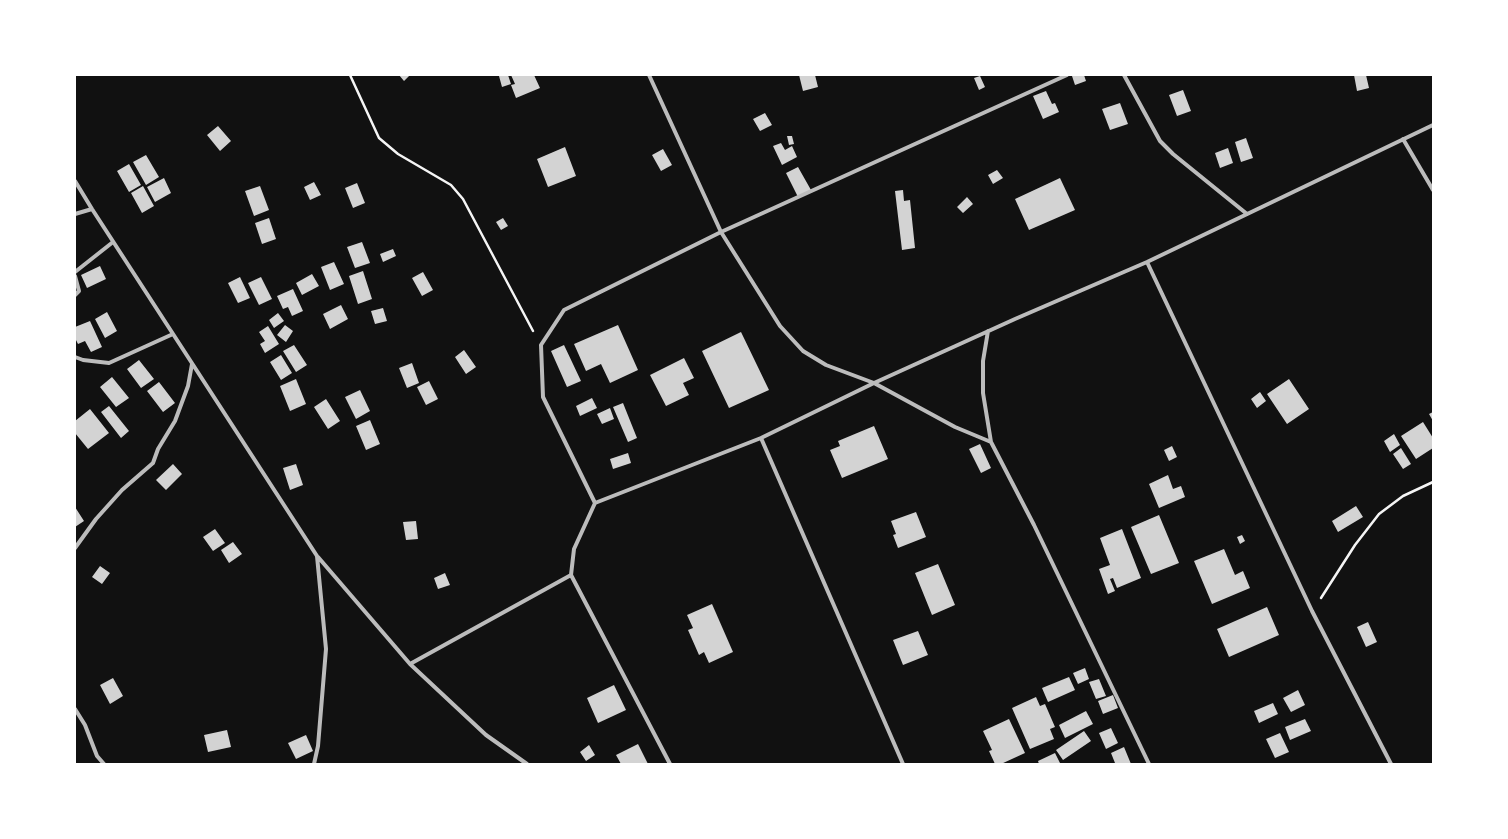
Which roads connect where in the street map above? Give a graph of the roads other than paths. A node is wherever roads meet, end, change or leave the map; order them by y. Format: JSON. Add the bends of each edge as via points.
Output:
{"nodes":[{"id":1,"x":648,"y":75,"type":"edge"},
{"id":2,"x":1067,"y":75,"type":"edge"},
{"id":3,"x":1124,"y":75,"type":"edge"},
{"id":4,"x":1433,"y":125,"type":"edge"},
{"id":5,"x":1403,"y":139,"type":"junction"},
{"id":6,"x":75,"y":181,"type":"edge"},
{"id":7,"x":1433,"y":190,"type":"edge"},
{"id":8,"x":92,"y":209,"type":"junction"},
{"id":9,"x":75,"y":214,"type":"edge"},
{"id":10,"x":1247,"y":214,"type":"junction"},
{"id":11,"x":721,"y":232,"type":"junction"},
{"id":12,"x":113,"y":242,"type":"junction"},
{"id":13,"x":1147,"y":262,"type":"junction"},
{"id":14,"x":75,"y":272,"type":"edge"},
{"id":15,"x":75,"y":276,"type":"edge"},
{"id":16,"x":75,"y":295,"type":"edge"},
{"id":17,"x":988,"y":331,"type":"junction"},
{"id":18,"x":173,"y":334,"type":"junction"},
{"id":19,"x":75,"y":357,"type":"edge"},
{"id":20,"x":192,"y":363,"type":"junction"},
{"id":21,"x":874,"y":383,"type":"junction"},
{"id":22,"x":761,"y":438,"type":"junction"},
{"id":23,"x":992,"y":442,"type":"junction"},
{"id":24,"x":595,"y":502,"type":"junction"},
{"id":25,"x":75,"y":548,"type":"edge"},
{"id":26,"x":317,"y":556,"type":"junction"},
{"id":27,"x":571,"y":575,"type":"junction"},
{"id":28,"x":410,"y":664,"type":"junction"},
{"id":29,"x":75,"y":709,"type":"edge"},
{"id":30,"x":104,"y":764,"type":"edge"},
{"id":31,"x":314,"y":764,"type":"edge"},
{"id":32,"x":527,"y":764,"type":"edge"},
{"id":33,"x":670,"y":764,"type":"edge"},
{"id":34,"x":903,"y":764,"type":"edge"},
{"id":35,"x":1149,"y":764,"type":"edge"},
{"id":36,"x":1391,"y":764,"type":"edge"}],
"edges":[{"from":1,"to":11,"type":"street"},
{"from":2,"to":11,"type":"street"},
{"from":3,"to":10,"type":"street","via":[[1160,141]]},
{"from":4,"to":5,"type":"street"},
{"from":5,"to":7,"type":"street"},
{"from":5,"to":10,"type":"street"},
{"from":6,"to":8,"type":"street"},
{"from":8,"to":9,"type":"street"},
{"from":8,"to":12,"type":"street"},
{"from":10,"to":13,"type":"street"},
{"from":11,"to":21,"type":"street","via":[[780,326],[803,351],[826,365]]},
{"from":11,"to":24,"type":"street","via":[[564,310],[541,345],[543,397]]},
{"from":12,"to":14,"type":"street"},
{"from":12,"to":18,"type":"street"},
{"from":13,"to":17,"type":"street"},
{"from":13,"to":36,"type":"street","via":[[1312,611]]},
{"from":15,"to":16,"type":"street","via":[[79,291]]},
{"from":17,"to":21,"type":"street"},
{"from":17,"to":23,"type":"street","via":[[983,361],[983,393]]},
{"from":18,"to":19,"type":"street","via":[[109,363]]},
{"from":18,"to":20,"type":"street"},
{"from":20,"to":25,"type":"street","via":[[188,386],[175,421],[158,449],[153,464],[122,490],[96,518]]},
{"from":20,"to":26,"type":"street"},
{"from":21,"to":22,"type":"street"},
{"from":21,"to":23,"type":"street","via":[[955,427]]},
{"from":22,"to":24,"type":"street"},
{"from":22,"to":34,"type":"street"},
{"from":23,"to":35,"type":"street"},
{"from":24,"to":27,"type":"street","via":[[574,549]]},
{"from":26,"to":28,"type":"street"},
{"from":26,"to":31,"type":"street","via":[[326,649],[318,746]]},
{"from":27,"to":28,"type":"street"},
{"from":27,"to":33,"type":"street"},
{"from":28,"to":32,"type":"street","via":[[486,735]]},
{"from":29,"to":30,"type":"street"}]}
